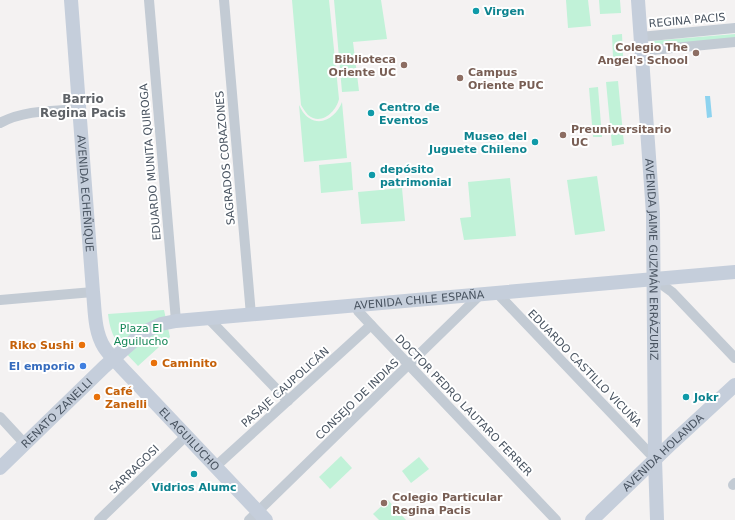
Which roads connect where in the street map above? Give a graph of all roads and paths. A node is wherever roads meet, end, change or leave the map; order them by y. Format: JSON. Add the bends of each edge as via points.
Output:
{"nodes":[{"id":1,"x":71,"y":0,"type":"edge"},
{"id":2,"x":148,"y":0,"type":"edge"},
{"id":3,"x":224,"y":0,"type":"edge"},
{"id":4,"x":638,"y":0,"type":"edge"},
{"id":5,"x":735,"y":28,"type":"edge"},
{"id":6,"x":640,"y":36,"type":"junction"},
{"id":7,"x":735,"y":42,"type":"edge"},
{"id":8,"x":642,"y":52,"type":"junction"},
{"id":9,"x":79,"y":108,"type":"junction"},
{"id":10,"x":0,"y":123,"type":"edge"},
{"id":11,"x":735,"y":272,"type":"edge"},
{"id":12,"x":654,"y":279,"type":"junction"},
{"id":13,"x":93,"y":292,"type":"junction"},
{"id":14,"x":497,"y":293,"type":"junction"},
{"id":15,"x":480,"y":295,"type":"junction"},
{"id":16,"x":0,"y":300,"type":"edge"},
{"id":17,"x":356,"y":306,"type":"junction"},
{"id":18,"x":251,"y":315,"type":"junction"},
{"id":19,"x":209,"y":318,"type":"junction"},
{"id":20,"x":176,"y":321,"type":"junction"},
{"id":21,"x":371,"y":325,"type":"junction"},
{"id":22,"x":113,"y":358,"type":"junction"},
{"id":23,"x":735,"y":358,"type":"edge"},
{"id":24,"x":409,"y":365,"type":"junction"},
{"id":25,"x":735,"y":385,"type":"edge"},
{"id":26,"x":288,"y":401,"type":"junction"},
{"id":27,"x":0,"y":417,"type":"edge"},
{"id":28,"x":186,"y":436,"type":"junction"},
{"id":29,"x":25,"y":444,"type":"junction"},
{"id":30,"x":655,"y":459,"type":"junction"},
{"id":31,"x":215,"y":467,"type":"junction"},
{"id":32,"x":0,"y":468,"type":"edge"},
{"id":33,"x":258,"y":517,"type":"edge"},
{"id":34,"x":98,"y":520,"type":"edge"},
{"id":35,"x":556,"y":520,"type":"edge"},
{"id":36,"x":592,"y":520,"type":"edge"},
{"id":37,"x":657,"y":520,"type":"edge"}],
"edges":[{"from":1,"to":9,"type":"street","name":"AVENIDA ECHEÑIQUE"},
{"from":2,"to":20,"type":"street","name":"EDUARDO MUNITA QUIROGA"},
{"from":3,"to":18,"type":"street","name":"SAGRADOS CORAZONES"},
{"from":4,"to":6,"type":"street","name":"AVENIDA JAIME GUZMÁN ERRÁZURIZ"},
{"from":5,"to":6,"type":"street","name":"REGINA PACIS"},
{"from":6,"to":8,"type":"street","name":"AVENIDA JAIME GUZMÁN ERRÁZURIZ"},
{"from":7,"to":8,"type":"street"},
{"from":8,"to":12,"type":"street","name":"AVENIDA JAIME GUZMÁN ERRÁZURIZ","via":[[653,214]]},
{"from":9,"to":10,"type":"street","via":[[25,114]]},
{"from":9,"to":13,"type":"street","name":"AVENIDA ECHEÑIQUE"},
{"from":11,"to":12,"type":"street","name":"AVENIDA CHILE ESPAÑA"},
{"from":12,"to":14,"type":"street","name":"AVENIDA CHILE ESPAÑA"},
{"from":12,"to":23,"type":"street","via":[[672,292]]},
{"from":12,"to":30,"type":"street","name":"AVENIDA JAIME GUZMÁN ERRÁZURIZ"},
{"from":13,"to":16,"type":"street"},
{"from":13,"to":22,"type":"street","name":"AVENIDA ECHEÑIQUE","via":[[98,333]]},
{"from":14,"to":15,"type":"street","name":"AVENIDA CHILE ESPAÑA"},
{"from":14,"to":30,"type":"street","name":"EDUARDO CASTILLO VICUÑA"},
{"from":15,"to":17,"type":"street","name":"AVENIDA CHILE ESPAÑA"},
{"from":15,"to":24,"type":"street","name":"CONSEJO DE INDIAS"},
{"from":17,"to":18,"type":"street","name":"AVENIDA CHILE ESPAÑA"},
{"from":17,"to":21,"type":"street","name":"DOCTOR PEDRO LAUTARO FERRER"},
{"from":18,"to":19,"type":"street","name":"AVENIDA CHILE ESPAÑA"},
{"from":19,"to":20,"type":"street","name":"AVENIDA CHILE ESPAÑA"},
{"from":19,"to":26,"type":"street"},
{"from":20,"to":22,"type":"street","name":"AVENIDA CHILE ESPAÑA","via":[[148,330]]},
{"from":21,"to":24,"type":"street","name":"DOCTOR PEDRO LAUTARO FERRER"},
{"from":21,"to":26,"type":"street","name":"PASAJE CAUPOLICÁN"},
{"from":22,"to":28,"type":"street","name":"EL AGUILUCHO"},
{"from":22,"to":29,"type":"street","name":"RENATO ZANELLI"},
{"from":24,"to":33,"type":"street","name":"CONSEJO DE INDIAS"},
{"from":24,"to":35,"type":"street","name":"DOCTOR PEDRO LAUTARO FERRER"},
{"from":25,"to":30,"type":"street","name":"AVENIDA HOLANDA"},
{"from":26,"to":31,"type":"street","name":"PASAJE CAUPOLICÁN"},
{"from":27,"to":29,"type":"street"},
{"from":28,"to":31,"type":"street","name":"EL AGUILUCHO"},
{"from":28,"to":34,"type":"street","name":"SARRAGOSI"},
{"from":29,"to":32,"type":"street","name":"RENATO ZANELLI"},
{"from":30,"to":36,"type":"street","name":"AVENIDA HOLANDA"},
{"from":30,"to":37,"type":"street","name":"AVENIDA JAIME GUZMÁN ERRÁZURIZ"},
{"from":31,"to":33,"type":"street","name":"EL AGUILUCHO"}]}
